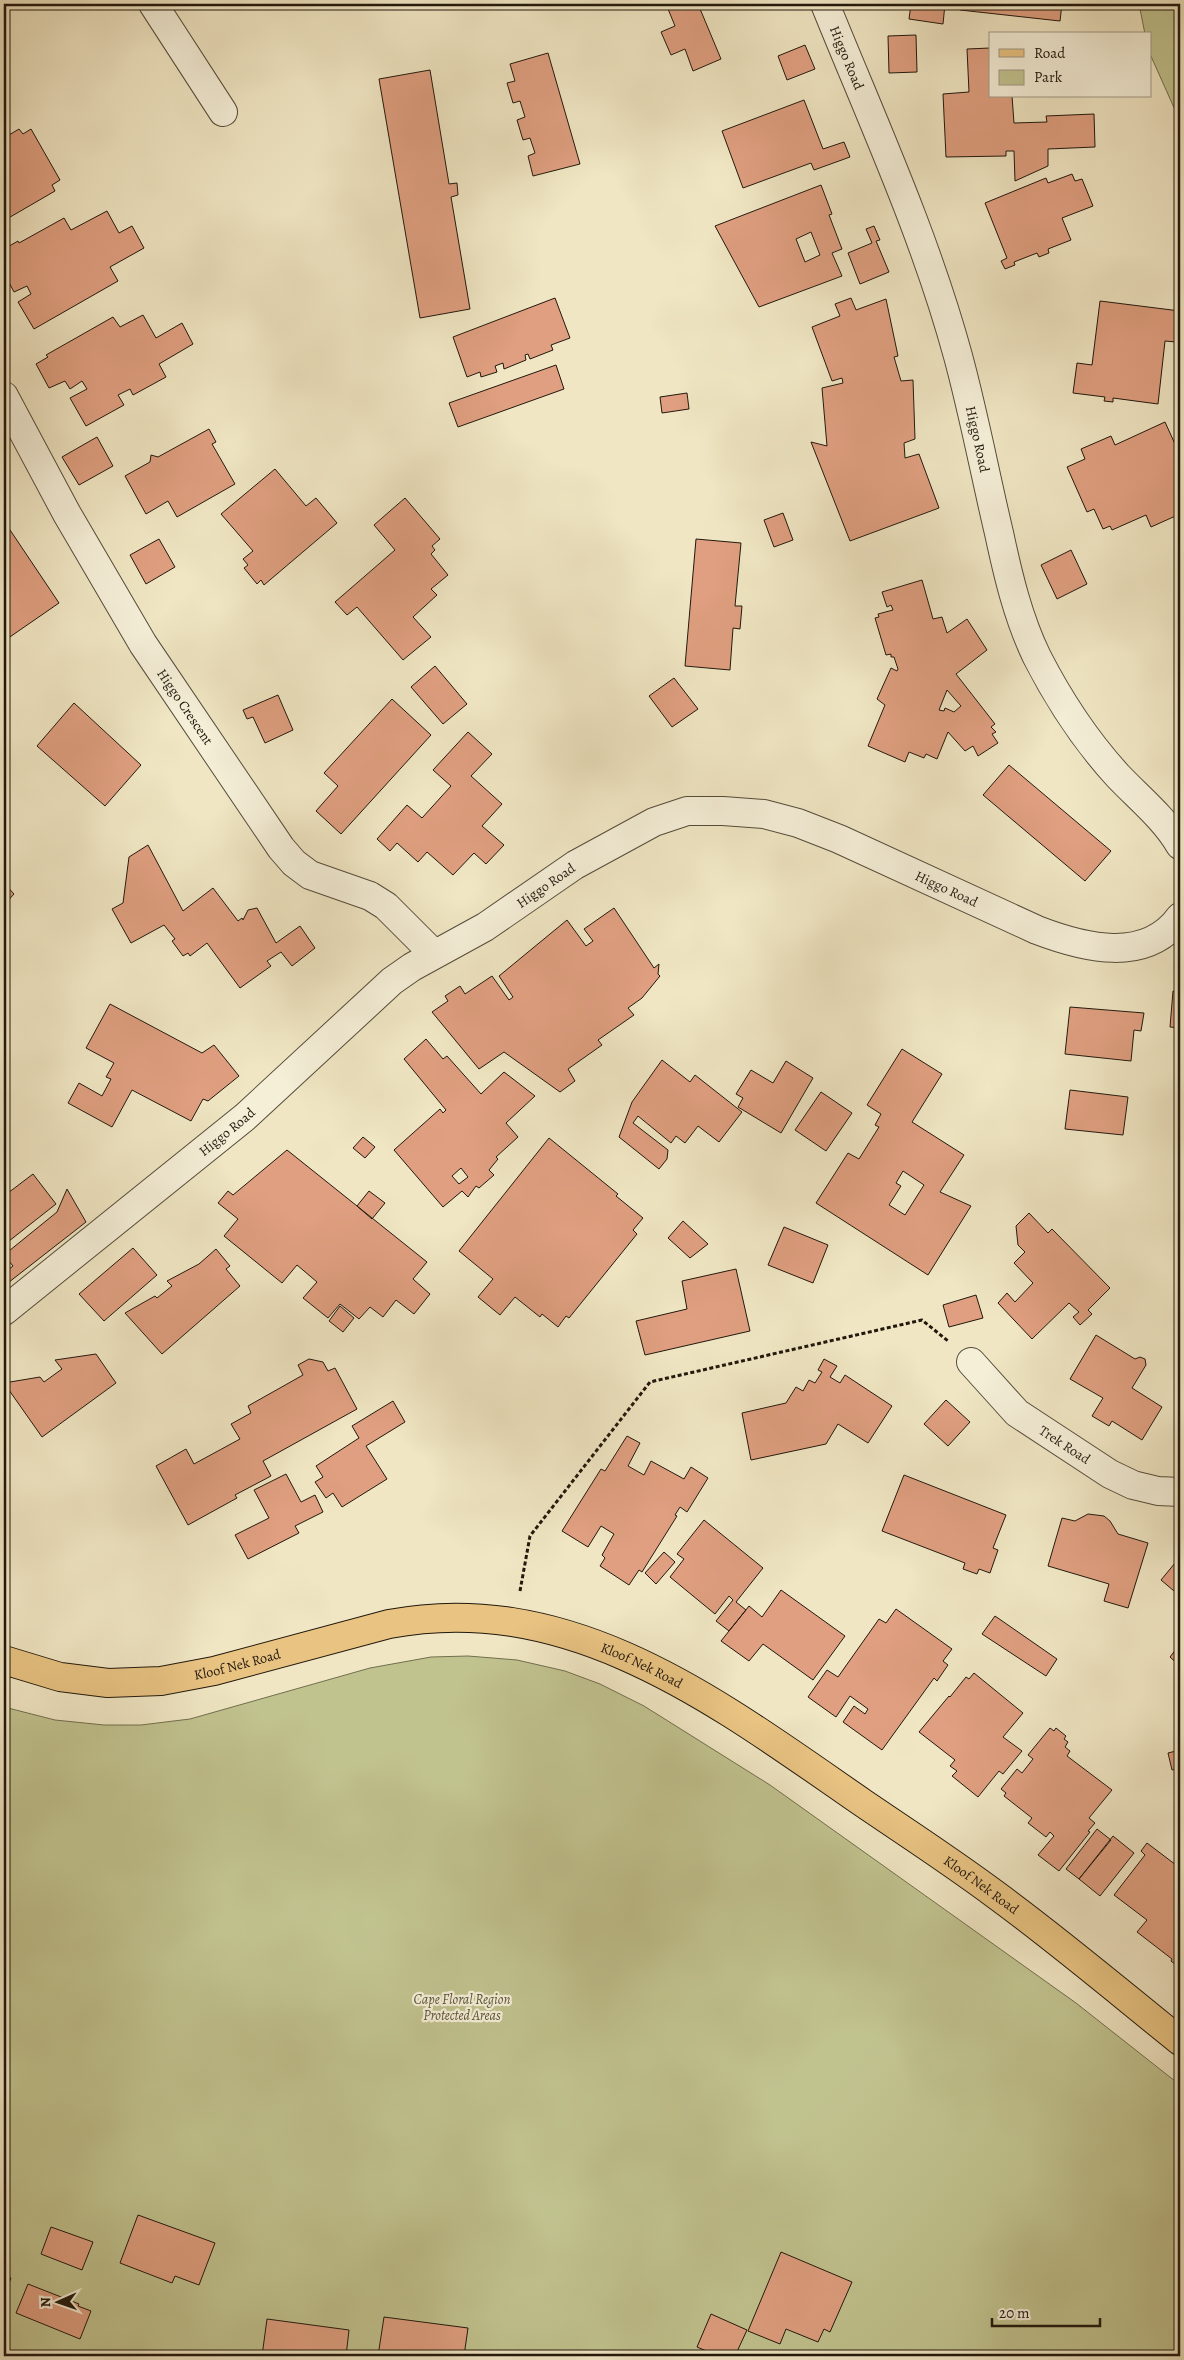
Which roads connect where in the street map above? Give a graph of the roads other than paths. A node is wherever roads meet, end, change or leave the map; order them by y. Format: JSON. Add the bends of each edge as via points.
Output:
{"nodes":[{"id":1,"x":154,"y":4,"type":"edge"},
{"id":2,"x":826,"y":4,"type":"edge"},
{"id":3,"x":223,"y":112,"type":"dead end"},
{"id":4,"x":4,"y":396,"type":"edge"},
{"id":5,"x":1180,"y":845,"type":"edge"},
{"id":6,"x":1180,"y":917,"type":"edge"},
{"id":7,"x":434,"y":954,"type":"junction"},
{"id":8,"x":4,"y":1311,"type":"edge"},
{"id":9,"x":971,"y":1362,"type":"road end"},
{"id":10,"x":1180,"y":1492,"type":"edge"},
{"id":11,"x":4,"y":1660,"type":"edge"},
{"id":12,"x":1180,"y":2041,"type":"edge"}],
"edges":[{"from":1,"to":3,"type":"street"},
{"from":2,"to":5,"type":"street","name":"Higgo Road","via":[[912,218],[942,302],[959,360],[1009,580],[1037,657],[1094,749],[1158,815]]},
{"from":4,"to":7,"type":"street","name":"Higgo Crescent","via":[[67,514],[143,644],[281,848],[310,875],[370,896],[386,906]]},
{"from":6,"to":7,"type":"street","name":"Higgo Road","via":[[1171,930],[1152,941],[1134,946],[1110,948],[1080,944],[1037,930],[798,823],[764,814],[687,811],[654,822],[575,865],[485,927]]},
{"from":7,"to":8,"type":"street","name":"Higgo Road","via":[[392,981],[231,1129]]},
{"from":9,"to":10,"type":"street","name":"Trek Road","via":[[1017,1413],[1110,1474],[1158,1492]]},
{"from":11,"to":12,"type":"main road","name":"Kloof Nek Road","via":[[60,1677],[108,1683],[161,1681],[214,1671],[417,1619],[481,1618],[515,1622],[593,1642],[692,1688],[766,1736],[996,1894]]}]}
